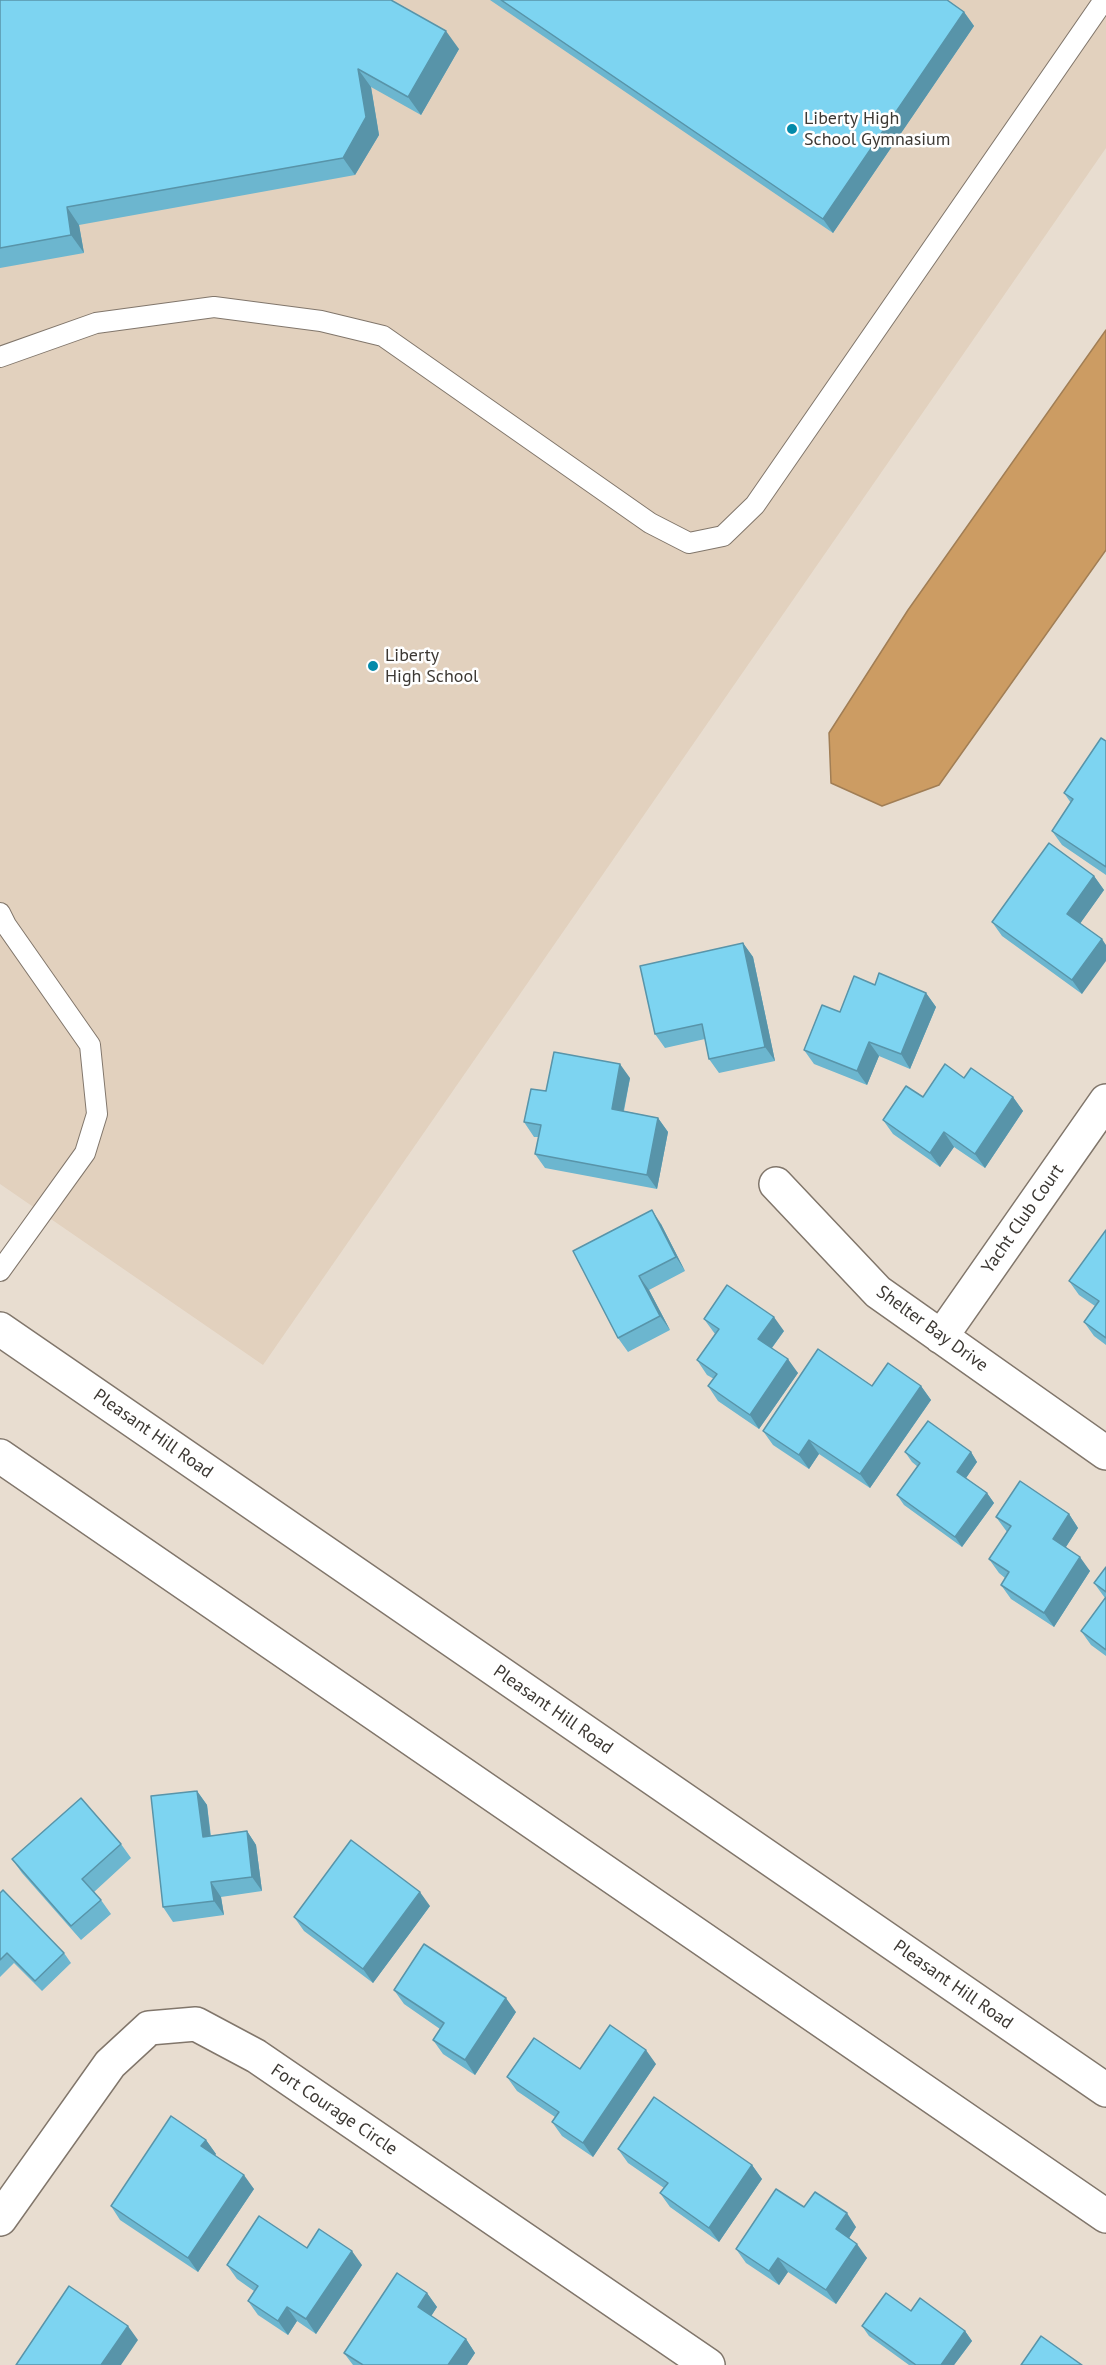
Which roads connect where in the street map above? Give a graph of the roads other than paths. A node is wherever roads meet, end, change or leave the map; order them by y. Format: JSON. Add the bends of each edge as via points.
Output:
{"nodes":[{"id":1,"x":1104,"y":0,"type":"edge"},
{"id":2,"x":0,"y":357,"type":"edge"},
{"id":3,"x":0,"y":913,"type":"edge"},
{"id":4,"x":1106,"y":1101,"type":"edge"},
{"id":5,"x":776,"y":1184,"type":"dead end"},
{"id":6,"x":0,"y":1271,"type":"edge"},
{"id":7,"x":0,"y":1329,"type":"edge"},
{"id":8,"x":941,"y":1337,"type":"junction"},
{"id":9,"x":1106,"y":1453,"type":"edge"},
{"id":10,"x":0,"y":1456,"type":"edge"},
{"id":11,"x":1106,"y":2090,"type":"edge"},
{"id":12,"x":1106,"y":2216,"type":"edge"},
{"id":13,"x":0,"y":2219,"type":"edge"},
{"id":14,"x":708,"y":2365,"type":"edge"}],
"edges":[{"from":1,"to":2,"type":"lane","via":[[754,505],[723,536],[689,543],[650,523],[383,336],[321,321],[214,307],[96,323]]},
{"from":3,"to":6,"type":"lane","via":[[90,1045],[97,1114],[85,1153]]},
{"from":4,"to":8,"type":"main road","name":"Yacht Club Court"},
{"from":5,"to":8,"type":"main road","name":"Shelter Bay Drive","via":[[878,1292]]},
{"from":7,"to":11,"type":"main road","name":"Pleasant Hill Road"},
{"from":8,"to":9,"type":"main road","name":"Shelter Bay Drive"},
{"from":10,"to":12,"type":"main road"},
{"from":13,"to":14,"type":"main road","name":"Fort Courage Circle","via":[[110,2064],[148,2028],[196,2024],[256,2056]]}]}
